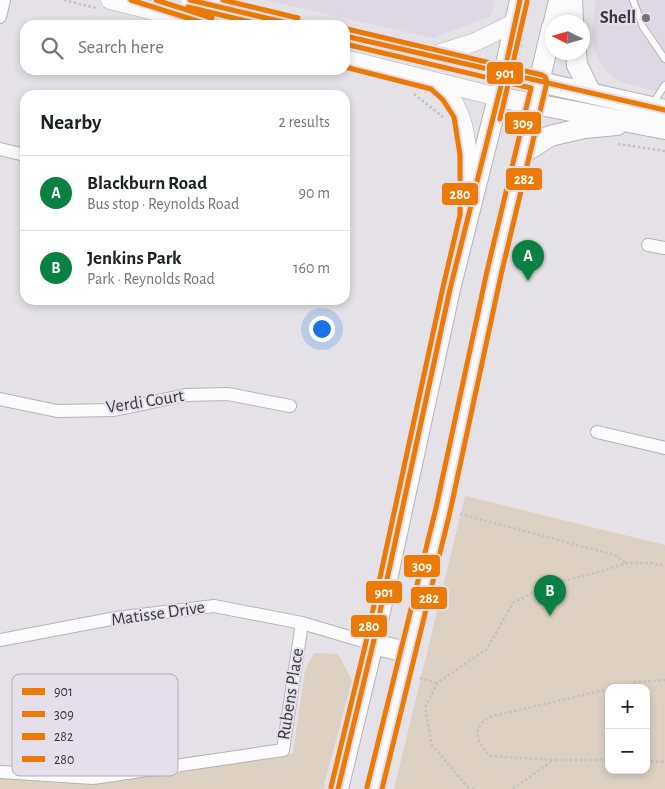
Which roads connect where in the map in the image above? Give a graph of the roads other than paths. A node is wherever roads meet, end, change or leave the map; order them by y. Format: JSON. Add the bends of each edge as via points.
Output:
{"nodes":[{"id":1,"x":4,"y":0,"type":"edge"},
{"id":2,"x":110,"y":0,"type":"edge"},
{"id":3,"x":131,"y":0,"type":"edge"},
{"id":4,"x":190,"y":0,"type":"edge"},
{"id":5,"x":520,"y":0,"type":"edge"},
{"id":6,"x":559,"y":0,"type":"edge"},
{"id":7,"x":572,"y":0,"type":"edge"},
{"id":8,"x":633,"y":0,"type":"edge"},
{"id":9,"x":556,"y":15,"type":"edge"},
{"id":10,"x":573,"y":15,"type":"edge"},
{"id":11,"x":0,"y":16,"type":"edge"},
{"id":12,"x":190,"y":20,"type":"edge"},
{"id":13,"x":194,"y":20,"type":"edge"},
{"id":14,"x":275,"y":20,"type":"edge"},
{"id":15,"x":514,"y":23,"type":"junction"},
{"id":16,"x":350,"y":37,"type":"edge"},
{"id":17,"x":431,"y":57,"type":"junction"},
{"id":18,"x":545,"y":59,"type":"edge"},
{"id":19,"x":665,"y":59,"type":"edge"},
{"id":20,"x":350,"y":60,"type":"edge"},
{"id":21,"x":577,"y":60,"type":"edge"},
{"id":22,"x":504,"y":74,"type":"junction"},
{"id":23,"x":435,"y":82,"type":"junction"},
{"id":24,"x":540,"y":82,"type":"junction"},
{"id":25,"x":665,"y":85,"type":"edge"},
{"id":26,"x":591,"y":93,"type":"junction"},
{"id":27,"x":498,"y":97,"type":"junction"},
{"id":28,"x":534,"y":103,"type":"junction"},
{"id":29,"x":652,"y":113,"type":"edge"},
{"id":30,"x":665,"y":129,"type":"edge"},
{"id":31,"x":0,"y":148,"type":"edge"},
{"id":32,"x":20,"y":154,"type":"edge"},
{"id":33,"x":522,"y":154,"type":"junction"},
{"id":34,"x":468,"y":216,"type":"junction"},
{"id":35,"x":648,"y":244,"type":"dead end"},
{"id":36,"x":665,"y":248,"type":"edge"},
{"id":37,"x":0,"y":399,"type":"edge"},
{"id":38,"x":290,"y":406,"type":"dead end"},
{"id":39,"x":597,"y":432,"type":"dead end"},
{"id":40,"x":665,"y":448,"type":"edge"},
{"id":41,"x":302,"y":623,"type":"junction"},
{"id":42,"x":0,"y":640,"type":"edge"},
{"id":43,"x":373,"y":644,"type":"junction"},
{"id":44,"x":406,"y":652,"type":"junction"},
{"id":45,"x":178,"y":765,"type":"edge"},
{"id":46,"x":62,"y":776,"type":"edge"},
{"id":47,"x":107,"y":776,"type":"edge"},
{"id":48,"x":338,"y":789,"type":"edge"},
{"id":49,"x":374,"y":789,"type":"edge"}],
"edges":[{"from":1,"to":11,"type":"street"},
{"from":2,"to":12,"type":"main road"},
{"from":3,"to":13,"type":"lane"},
{"from":4,"to":14,"type":"main road"},
{"from":5,"to":15,"type":"main road"},
{"from":6,"to":9,"type":"main road"},
{"from":7,"to":10,"type":"main road"},
{"from":8,"to":19,"type":"lane","via":[[643,27]]},
{"from":15,"to":17,"type":"main road","via":[[475,42]]},
{"from":15,"to":22,"type":"main road"},
{"from":16,"to":17,"type":"main road"},
{"from":17,"to":22,"type":"main road"},
{"from":18,"to":24,"type":"main road"},
{"from":20,"to":23,"type":"main road"},
{"from":21,"to":26,"type":"main road"},
{"from":22,"to":24,"type":"main road"},
{"from":22,"to":27,"type":"main road"},
{"from":23,"to":27,"type":"main road"},
{"from":23,"to":34,"type":"main road","via":[[449,95],[460,114],[468,154]]},
{"from":24,"to":26,"type":"main road"},
{"from":24,"to":28,"type":"main road"},
{"from":25,"to":29,"type":"lane"},
{"from":26,"to":29,"type":"main road"},
{"from":27,"to":28,"type":"main road"},
{"from":27,"to":34,"type":"main road"},
{"from":28,"to":29,"type":"main road"},
{"from":28,"to":33,"type":"main road"},
{"from":29,"to":30,"type":"main road"},
{"from":29,"to":33,"type":"main road","via":[[550,136]]},
{"from":31,"to":32,"type":"street"},
{"from":33,"to":44,"type":"main road","via":[[442,510]]},
{"from":34,"to":43,"type":"main road"},
{"from":35,"to":36,"type":"street"},
{"from":37,"to":38,"type":"street","name":"Verdi Court","via":[[57,411],[114,410],[186,395],[228,394]]},
{"from":39,"to":40,"type":"street"},
{"from":41,"to":42,"type":"street","name":"Matisse Drive","via":[[214,606],[116,618]]},
{"from":41,"to":43,"type":"street","name":"Matisse Drive"},
{"from":41,"to":45,"type":"street","name":"Rubens Place","via":[[283,750]]},
{"from":43,"to":44,"type":"main road"},
{"from":43,"to":48,"type":"main road"},
{"from":44,"to":49,"type":"main road"},
{"from":46,"to":47,"type":"street","name":"Rubens Place"}]}
